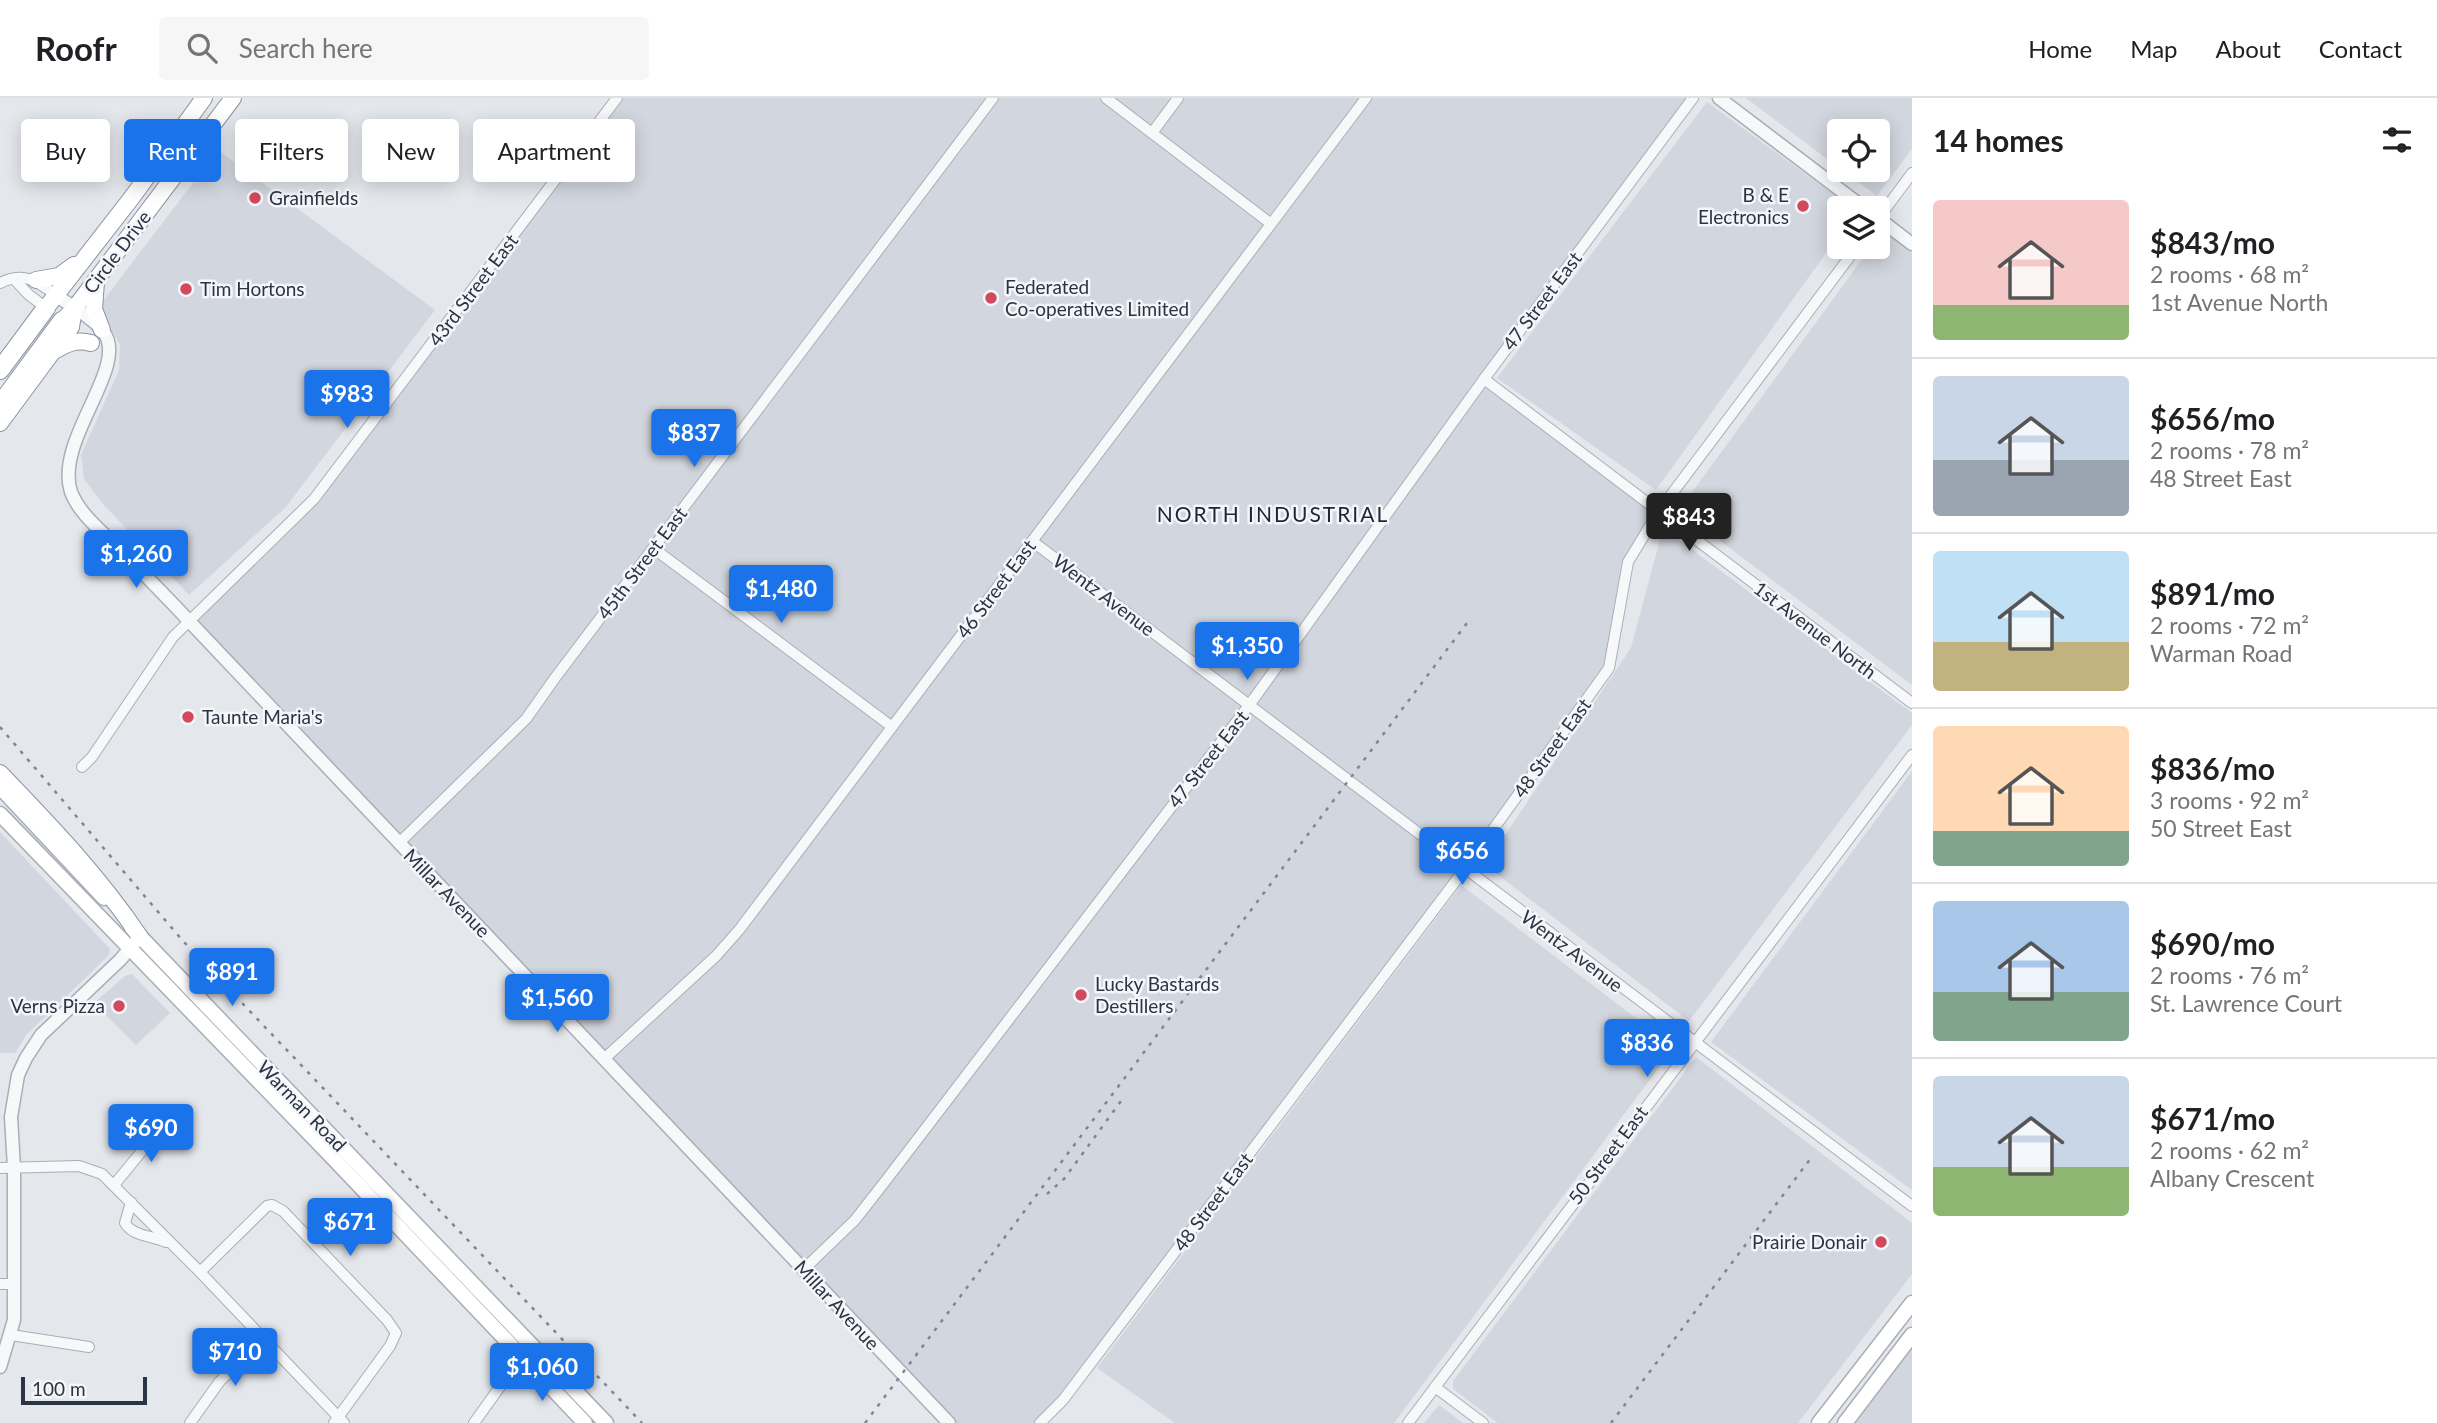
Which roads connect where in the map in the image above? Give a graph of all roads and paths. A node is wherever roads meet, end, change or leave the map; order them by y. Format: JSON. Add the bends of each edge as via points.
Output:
{"nodes":[{"id":1,"x":204,"y":98,"type":"edge"},
{"id":2,"x":233,"y":98,"type":"edge"},
{"id":3,"x":617,"y":98,"type":"edge"},
{"id":4,"x":993,"y":98,"type":"edge"},
{"id":5,"x":1107,"y":98,"type":"edge"},
{"id":6,"x":1178,"y":98,"type":"edge"},
{"id":7,"x":1366,"y":98,"type":"edge"},
{"id":8,"x":1693,"y":98,"type":"edge"},
{"id":9,"x":1719,"y":98,"type":"edge"},
{"id":10,"x":1152,"y":133,"type":"junction"},
{"id":11,"x":1912,"y":173,"type":"edge"},
{"id":12,"x":1848,"y":196,"type":"edge"},
{"id":13,"x":1890,"y":203,"type":"edge"},
{"id":14,"x":1270,"y":223,"type":"junction"},
{"id":15,"x":1890,"y":228,"type":"edge"},
{"id":16,"x":97,"y":244,"type":"junction"},
{"id":17,"x":1912,"y":244,"type":"edge"},
{"id":18,"x":1848,"y":259,"type":"edge"},
{"id":19,"x":14,"y":279,"type":"junction"},
{"id":20,"x":97,"y":279,"type":"junction"},
{"id":21,"x":36,"y":280,"type":"junction"},
{"id":22,"x":0,"y":283,"type":"edge"},
{"id":23,"x":51,"y":302,"type":"junction"},
{"id":24,"x":69,"y":319,"type":"junction"},
{"id":25,"x":102,"y":330,"type":"junction"},
{"id":26,"x":91,"y":344,"type":"junction"},
{"id":27,"x":54,"y":351,"type":"junction"},
{"id":28,"x":108,"y":363,"type":"junction"},
{"id":29,"x":2,"y":367,"type":"edge"},
{"id":30,"x":1484,"y":379,"type":"junction"},
{"id":31,"x":0,"y":405,"type":"edge"},
{"id":32,"x":0,"y":423,"type":"edge"},
{"id":33,"x":1658,"y":511,"type":"junction"},
{"id":34,"x":1032,"y":541,"type":"junction"},
{"id":35,"x":653,"y":548,"type":"junction"},
{"id":36,"x":189,"y":621,"type":"junction"},
{"id":37,"x":1912,"y":703,"type":"edge"},
{"id":38,"x":1250,"y":704,"type":"junction"},
{"id":39,"x":891,"y":726,"type":"junction"},
{"id":40,"x":1912,"y":755,"type":"edge"},
{"id":41,"x":82,"y":767,"type":"dead end"},
{"id":42,"x":0,"y":773,"type":"edge"},
{"id":43,"x":0,"y":787,"type":"edge"},
{"id":44,"x":0,"y":814,"type":"edge"},
{"id":45,"x":398,"y":843,"type":"junction"},
{"id":46,"x":1464,"y":870,"type":"junction"},
{"id":47,"x":135,"y":943,"type":"junction"},
{"id":48,"x":1693,"y":1042,"type":"junction"},
{"id":49,"x":604,"y":1059,"type":"junction"},
{"id":50,"x":164,"y":1124,"type":"dead end"},
{"id":51,"x":0,"y":1168,"type":"edge"},
{"id":52,"x":14,"y":1168,"type":"junction"},
{"id":53,"x":114,"y":1185,"type":"junction"},
{"id":54,"x":131,"y":1202,"type":"junction"},
{"id":55,"x":1912,"y":1206,"type":"edge"},
{"id":56,"x":172,"y":1244,"type":"junction"},
{"id":57,"x":804,"y":1269,"type":"junction"},
{"id":58,"x":200,"y":1272,"type":"junction"},
{"id":59,"x":0,"y":1284,"type":"edge"},
{"id":60,"x":15,"y":1284,"type":"junction"},
{"id":61,"x":1912,"y":1303,"type":"edge"},
{"id":62,"x":11,"y":1335,"type":"junction"},
{"id":63,"x":1912,"y":1335,"type":"edge"},
{"id":64,"x":264,"y":1339,"type":"junction"},
{"id":65,"x":89,"y":1347,"type":"dead end"},
{"id":66,"x":524,"y":1359,"type":"junction"},
{"id":67,"x":0,"y":1367,"type":"edge"},
{"id":68,"x":1435,"y":1387,"type":"junction"},
{"id":69,"x":338,"y":1421,"type":"edge"},
{"id":70,"x":190,"y":1423,"type":"edge"},
{"id":71,"x":474,"y":1423,"type":"edge"},
{"id":72,"x":585,"y":1423,"type":"edge"},
{"id":73,"x":604,"y":1423,"type":"edge"},
{"id":74,"x":949,"y":1423,"type":"edge"},
{"id":75,"x":1040,"y":1423,"type":"edge"},
{"id":76,"x":1408,"y":1423,"type":"edge"},
{"id":77,"x":1483,"y":1423,"type":"edge"},
{"id":78,"x":1819,"y":1423,"type":"edge"},
{"id":79,"x":1845,"y":1423,"type":"edge"}],
"edges":[{"from":1,"to":16,"type":"highway","name":"Circle Drive"},
{"from":2,"to":20,"type":"highway","name":"Circle Drive"},
{"from":3,"to":36,"type":"street","name":"43rd Street East","via":[[314,499]]},
{"from":4,"to":35,"type":"street","name":"45th Street East"},
{"from":5,"to":10,"type":"street"},
{"from":6,"to":10,"type":"street"},
{"from":7,"to":14,"type":"street","name":"46 Street East"},
{"from":8,"to":30,"type":"street","name":"47 Street East"},
{"from":9,"to":12,"type":"street"},
{"from":10,"to":14,"type":"street"},
{"from":11,"to":13,"type":"street"},
{"from":14,"to":34,"type":"street","name":"46 Street East"},
{"from":15,"to":17,"type":"street"},
{"from":16,"to":21,"type":"highway","via":[[59,276]]},
{"from":16,"to":23,"type":"highway","name":"Circle Drive"},
{"from":18,"to":33,"type":"street","name":"48 Street East"},
{"from":19,"to":21,"type":"street"},
{"from":19,"to":22,"type":"street"},
{"from":19,"to":23,"type":"street","via":[[28,294]]},
{"from":20,"to":24,"type":"highway","name":"Circle Drive"},
{"from":20,"to":25,"type":"highway","via":[[94,309]]},
{"from":21,"to":23,"type":"street"},
{"from":23,"to":24,"type":"street"},
{"from":23,"to":29,"type":"highway","name":"Circle Drive"},
{"from":24,"to":25,"type":"street"},
{"from":24,"to":26,"type":"street"},
{"from":24,"to":27,"type":"highway"},
{"from":24,"to":31,"type":"highway","name":"Circle Drive"},
{"from":25,"to":28,"type":"street","via":[[111,350]]},
{"from":26,"to":27,"type":"highway","via":[[78,341]]},
{"from":26,"to":28,"type":"street"},
{"from":27,"to":32,"type":"highway"},
{"from":28,"to":36,"type":"street","name":"Millar Avenue","via":[[73,445],[68,467],[71,491],[86,515]]},
{"from":30,"to":33,"type":"street","name":"1st Avenue North"},
{"from":30,"to":38,"type":"street","name":"47 Street East"},
{"from":33,"to":37,"type":"street","name":"1st Avenue North"},
{"from":33,"to":46,"type":"street","name":"48 Street East","via":[[1628,562],[1609,668]]},
{"from":34,"to":38,"type":"street","name":"Wentz Avenue"},
{"from":34,"to":39,"type":"street","name":"46 Street East"},
{"from":35,"to":39,"type":"street"},
{"from":35,"to":45,"type":"street","name":"45th Street East","via":[[526,719]]},
{"from":36,"to":41,"type":"street","name":"43rd Street East"},
{"from":36,"to":45,"type":"street","name":"Millar Avenue"},
{"from":38,"to":46,"type":"street","name":"Wentz Avenue"},
{"from":38,"to":57,"type":"street","name":"47 Street East","via":[[887,1180],[855,1220]]},
{"from":39,"to":49,"type":"street","name":"46 Street East","via":[[728,943]]},
{"from":40,"to":48,"type":"street","name":"50 Street East"},
{"from":42,"to":47,"type":"highway","via":[[112,895]]},
{"from":43,"to":47,"type":"main road","name":"Warman Road"},
{"from":44,"to":47,"type":"main road","name":"Warman Road"},
{"from":45,"to":49,"type":"street","name":"Millar Avenue"},
{"from":46,"to":48,"type":"street","name":"Wentz Avenue"},
{"from":46,"to":75,"type":"street","name":"48 Street East","via":[[1066,1396]]},
{"from":47,"to":52,"type":"street","via":[[55,1020],[26,1058],[18,1075],[11,1117]]},
{"from":47,"to":66,"type":"main road","name":"Warman Road"},
{"from":47,"to":73,"type":"main road","name":"Warman Road"},
{"from":48,"to":55,"type":"street","name":"Wentz Avenue"},
{"from":48,"to":68,"type":"street","name":"50 Street East"},
{"from":49,"to":57,"type":"street","name":"Millar Avenue"},
{"from":50,"to":53,"type":"street"},
{"from":51,"to":52,"type":"street"},
{"from":52,"to":53,"type":"street","via":[[79,1166],[94,1170]]},
{"from":52,"to":60,"type":"street"},
{"from":53,"to":54,"type":"street"},
{"from":54,"to":56,"type":"street"},
{"from":54,"to":56,"type":"street","via":[[125,1223],[128,1228]]},
{"from":56,"to":58,"type":"street"},
{"from":57,"to":74,"type":"street","name":"Millar Avenue"},
{"from":58,"to":64,"type":"street"},
{"from":58,"to":69,"type":"street","via":[[272,1205],[302,1230],[387,1320],[396,1333],[390,1346]]},
{"from":59,"to":60,"type":"street"},
{"from":60,"to":62,"type":"street"},
{"from":61,"to":78,"type":"main road"},
{"from":62,"to":65,"type":"street"},
{"from":62,"to":67,"type":"street"},
{"from":63,"to":79,"type":"main road"},
{"from":64,"to":69,"type":"street"},
{"from":64,"to":70,"type":"street","via":[[220,1381]]},
{"from":66,"to":71,"type":"street"},
{"from":66,"to":72,"type":"main road","name":"Warman Road"},
{"from":66,"to":73,"type":"main road","via":[[540,1366],[576,1404]]},
{"from":68,"to":76,"type":"street","name":"50 Street East"},
{"from":68,"to":77,"type":"street"}]}
